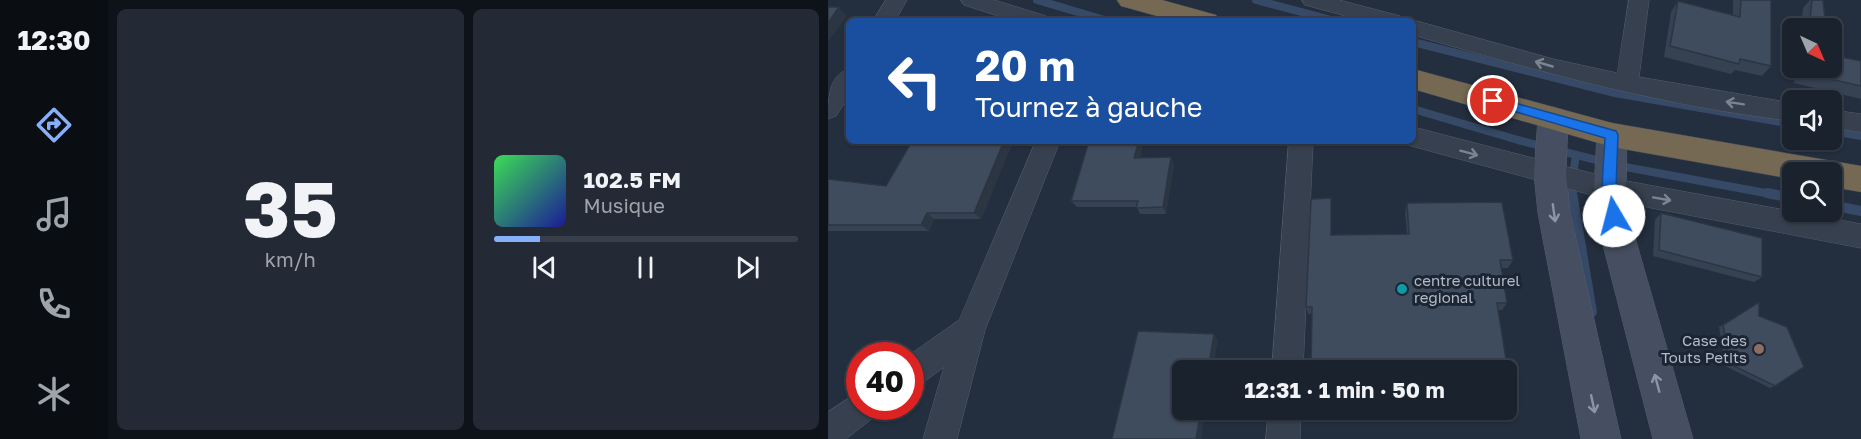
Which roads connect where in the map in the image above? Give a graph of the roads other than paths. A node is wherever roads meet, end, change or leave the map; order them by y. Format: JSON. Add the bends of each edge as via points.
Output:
{"nodes":[{"id":1,"x":897,"y":0,"type":"edge"},
{"id":2,"x":971,"y":0,"type":"edge"},
{"id":3,"x":1131,"y":0,"type":"edge"},
{"id":4,"x":1312,"y":0,"type":"edge"},
{"id":5,"x":1639,"y":0,"type":"edge"},
{"id":6,"x":1367,"y":6,"type":"edge"},
{"id":7,"x":886,"y":18,"type":"edge"},
{"id":8,"x":1028,"y":18,"type":"edge"},
{"id":9,"x":1196,"y":18,"type":"edge"},
{"id":10,"x":1387,"y":18,"type":"edge"},
{"id":11,"x":1416,"y":28,"type":"edge"},
{"id":12,"x":1416,"y":80,"type":"edge"},
{"id":13,"x":846,"y":82,"type":"edge"},
{"id":14,"x":1627,"y":84,"type":"junction"},
{"id":15,"x":828,"y":110,"type":"edge"},
{"id":16,"x":1782,"y":110,"type":"edge"},
{"id":17,"x":1553,"y":118,"type":"junction"},
{"id":18,"x":1842,"y":120,"type":"edge"},
{"id":19,"x":1861,"y":123,"type":"edge"},
{"id":20,"x":1612,"y":135,"type":"junction"},
{"id":21,"x":1416,"y":138,"type":"edge"},
{"id":22,"x":1047,"y":144,"type":"edge"},
{"id":23,"x":1301,"y":144,"type":"edge"},
{"id":24,"x":1551,"y":165,"type":"junction"},
{"id":25,"x":1782,"y":165,"type":"edge"},
{"id":26,"x":1842,"y":176,"type":"edge"},
{"id":27,"x":1861,"y":179,"type":"edge"},
{"id":28,"x":1610,"y":182,"type":"junction"},
{"id":29,"x":1861,"y":236,"type":"edge"},
{"id":30,"x":970,"y":330,"type":"junction"},
{"id":31,"x":1288,"y":360,"type":"edge"},
{"id":32,"x":924,"y":363,"type":"edge"},
{"id":33,"x":846,"y":419,"type":"edge"},
{"id":34,"x":1284,"y":420,"type":"edge"},
{"id":35,"x":828,"y":432,"type":"edge"},
{"id":36,"x":940,"y":439,"type":"edge"},
{"id":37,"x":1283,"y":439,"type":"edge"},
{"id":38,"x":1601,"y":439,"type":"edge"},
{"id":39,"x":1673,"y":439,"type":"edge"}],
"edges":[{"from":1,"to":7,"type":"street"},
{"from":2,"to":8,"type":"street"},
{"from":3,"to":9,"type":"highway"},
{"from":4,"to":6,"type":"street"},
{"from":5,"to":14,"type":"street"},
{"from":6,"to":10,"type":"street"},
{"from":14,"to":11,"type":"street","one_way":true},
{"from":12,"to":17,"type":"highway"},
{"from":13,"to":15,"type":"street"},
{"from":16,"to":14,"type":"street","one_way":true},
{"from":17,"to":20,"type":"highway"},
{"from":17,"to":24,"type":"street"},
{"from":18,"to":19,"type":"street"},
{"from":20,"to":25,"type":"highway"},
{"from":20,"to":28,"type":"street"},
{"from":21,"to":24,"type":"street","one_way":true},
{"from":22,"to":30,"type":"street"},
{"from":23,"to":31,"type":"street"},
{"from":24,"to":28,"type":"street"},
{"from":24,"to":38,"type":"street","one_way":true,"via":[[1554,213]]},
{"from":26,"to":27,"type":"highway"},
{"from":28,"to":29,"type":"street","one_way":true},
{"from":39,"to":28,"type":"street","one_way":true,"via":[[1619,242]]},
{"from":30,"to":32,"type":"street"},
{"from":30,"to":36,"type":"street"},
{"from":33,"to":35,"type":"street"},
{"from":34,"to":37,"type":"street"}]}
